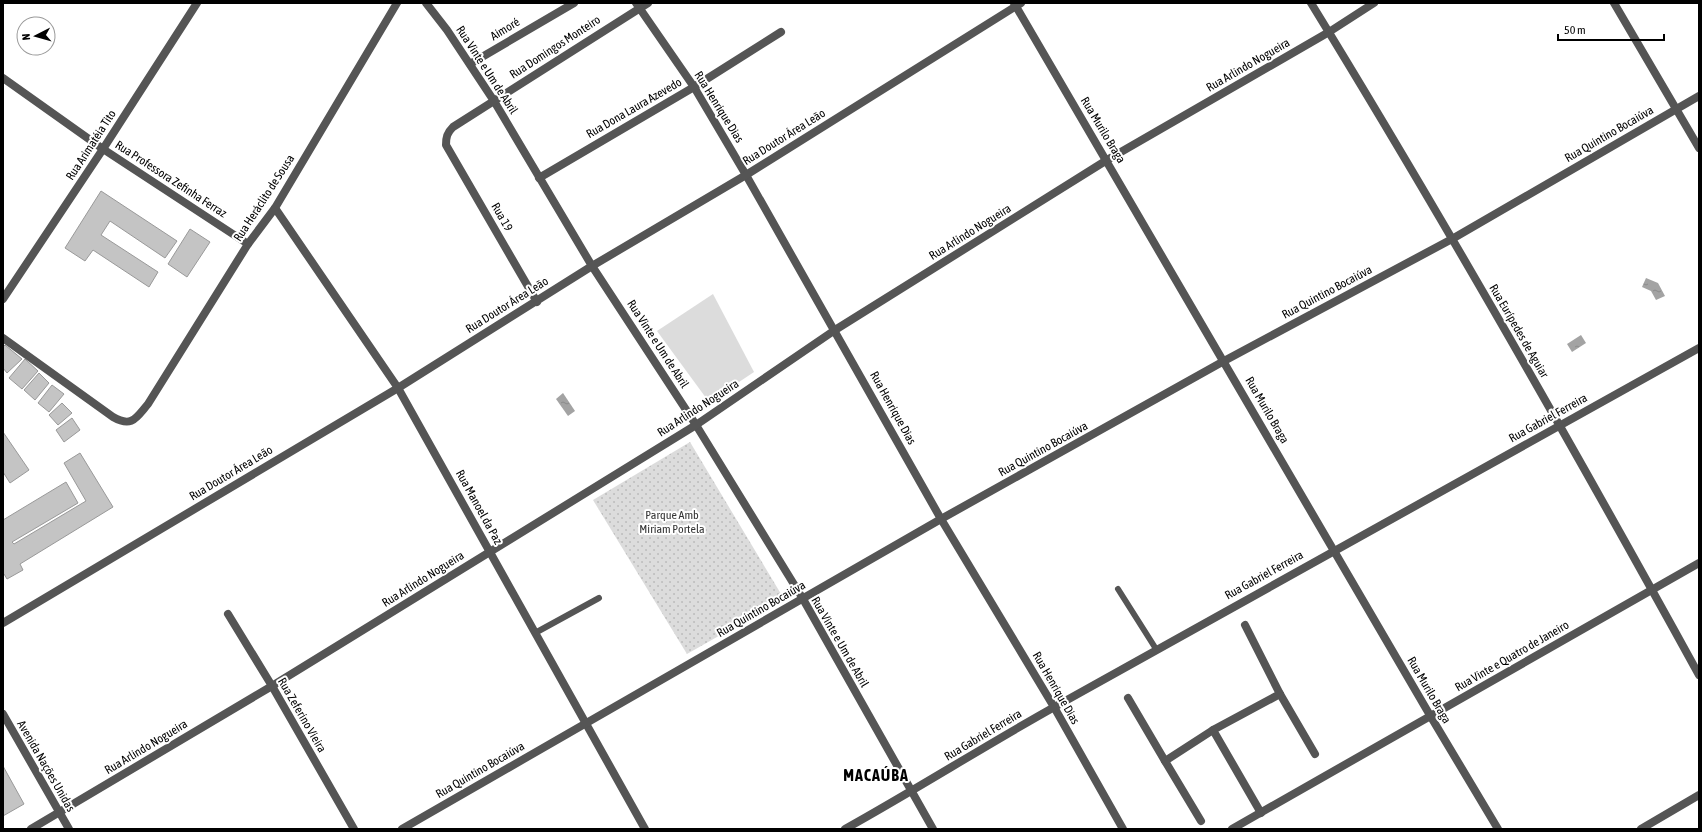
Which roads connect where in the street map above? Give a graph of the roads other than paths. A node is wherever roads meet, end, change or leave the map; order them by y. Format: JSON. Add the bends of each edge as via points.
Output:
{"nodes":[{"id":1,"x":197,"y":3,"type":"edge"},
{"id":2,"x":397,"y":3,"type":"edge"},
{"id":3,"x":426,"y":3,"type":"edge"},
{"id":4,"x":574,"y":3,"type":"edge"},
{"id":5,"x":648,"y":3,"type":"edge"},
{"id":6,"x":1311,"y":3,"type":"edge"},
{"id":7,"x":1374,"y":3,"type":"edge"},
{"id":8,"x":1614,"y":3,"type":"edge"},
{"id":9,"x":1017,"y":4,"type":"edge"},
{"id":10,"x":638,"y":5,"type":"edge"},
{"id":11,"x":781,"y":32,"type":"dead end"},
{"id":12,"x":1329,"y":32,"type":"junction"},
{"id":13,"x":470,"y":64,"type":"junction"},
{"id":14,"x":3,"y":78,"type":"edge"},
{"id":15,"x":694,"y":87,"type":"junction"},
{"id":16,"x":1699,"y":96,"type":"edge"},
{"id":17,"x":494,"y":101,"type":"junction"},
{"id":18,"x":1676,"y":108,"type":"junction"},
{"id":19,"x":446,"y":145,"type":"joint"},
{"id":20,"x":1699,"y":148,"type":"edge"},
{"id":21,"x":103,"y":149,"type":"junction"},
{"id":22,"x":1107,"y":160,"type":"junction"},
{"id":23,"x":746,"y":175,"type":"junction"},
{"id":24,"x":539,"y":178,"type":"junction"},
{"id":25,"x":275,"y":208,"type":"junction"},
{"id":26,"x":1452,"y":239,"type":"junction"},
{"id":27,"x":248,"y":244,"type":"junction"},
{"id":28,"x":592,"y":266,"type":"junction"},
{"id":29,"x":3,"y":299,"type":"edge"},
{"id":30,"x":537,"y":302,"type":"junction"},
{"id":31,"x":835,"y":330,"type":"junction"},
{"id":32,"x":3,"y":338,"type":"edge"},
{"id":33,"x":1699,"y":348,"type":"edge"},
{"id":34,"x":1224,"y":361,"type":"junction"},
{"id":35,"x":398,"y":388,"type":"junction"},
{"id":36,"x":696,"y":425,"type":"junction"},
{"id":37,"x":1560,"y":426,"type":"junction"},
{"id":38,"x":941,"y":519,"type":"junction"},
{"id":39,"x":1334,"y":550,"type":"junction"},
{"id":40,"x":490,"y":551,"type":"junction"},
{"id":41,"x":1699,"y":563,"type":"edge"},
{"id":42,"x":1118,"y":589,"type":"dead end"},
{"id":43,"x":1652,"y":590,"type":"junction"},
{"id":44,"x":599,"y":598,"type":"dead end"},
{"id":45,"x":803,"y":600,"type":"junction"},
{"id":46,"x":228,"y":614,"type":"dead end"},
{"id":47,"x":3,"y":623,"type":"edge"},
{"id":48,"x":1245,"y":625,"type":"dead end"},
{"id":49,"x":535,"y":633,"type":"junction"},
{"id":50,"x":1156,"y":649,"type":"junction"},
{"id":51,"x":1699,"y":675,"type":"edge"},
{"id":52,"x":272,"y":686,"type":"junction"},
{"id":53,"x":1280,"y":694,"type":"junction"},
{"id":54,"x":1128,"y":698,"type":"dead end"},
{"id":55,"x":1054,"y":707,"type":"junction"},
{"id":56,"x":3,"y":714,"type":"edge"},
{"id":57,"x":1431,"y":717,"type":"junction"},
{"id":58,"x":586,"y":724,"type":"junction"},
{"id":59,"x":1213,"y":730,"type":"junction"},
{"id":60,"x":1315,"y":754,"type":"dead end"},
{"id":61,"x":1165,"y":760,"type":"junction"},
{"id":62,"x":911,"y":792,"type":"junction"},
{"id":63,"x":1699,"y":795,"type":"edge"},
{"id":64,"x":59,"y":812,"type":"junction"},
{"id":65,"x":1261,"y":813,"type":"junction"},
{"id":66,"x":1201,"y":821,"type":"dead end"},
{"id":67,"x":32,"y":829,"type":"edge"},
{"id":68,"x":69,"y":829,"type":"edge"},
{"id":69,"x":354,"y":829,"type":"edge"},
{"id":70,"x":402,"y":829,"type":"edge"},
{"id":71,"x":645,"y":829,"type":"edge"},
{"id":72,"x":845,"y":829,"type":"edge"},
{"id":73,"x":933,"y":829,"type":"edge"},
{"id":74,"x":1122,"y":829,"type":"edge"},
{"id":75,"x":1232,"y":829,"type":"edge"},
{"id":76,"x":1498,"y":829,"type":"edge"},
{"id":77,"x":1641,"y":829,"type":"edge"}],
"edges":[{"from":1,"to":21,"type":"street","name":"Rua Arimatéia Tito"},
{"from":2,"to":25,"type":"street","name":"Rua Heráclito de Sousa"},
{"from":3,"to":13,"type":"street","name":"Rua Vinte e Um de Abril"},
{"from":4,"to":13,"type":"street","name":"Aimoré"},
{"from":5,"to":10,"type":"street","name":"Rua Domingos Monteiro"},
{"from":6,"to":12,"type":"street","name":"Rua Eurípedes de Aguiar"},
{"from":7,"to":12,"type":"street","name":"Rua Arlindo Nogueira"},
{"from":8,"to":18,"type":"street"},
{"from":9,"to":22,"type":"street","name":"Rua Murilo Braga"},
{"from":9,"to":23,"type":"street","name":"Rua Doutor Área Leão"},
{"from":10,"to":15,"type":"street","name":"Rua Henrique Dias"},
{"from":10,"to":17,"type":"street","name":"Rua Domingos Monteiro"},
{"from":11,"to":15,"type":"street","name":"Rua Dona Laura Azevedo"},
{"from":12,"to":22,"type":"street","name":"Rua Arlindo Nogueira"},
{"from":12,"to":26,"type":"street","name":"Rua Eurípedes de Aguiar"},
{"from":13,"to":17,"type":"street","name":"Rua Vinte e Um de Abril"},
{"from":14,"to":21,"type":"street","name":"Rua Professora Zefinha Ferraz"},
{"from":15,"to":23,"type":"street","name":"Rua Henrique Dias"},
{"from":15,"to":24,"type":"street","name":"Rua Dona Laura Azevedo"},
{"from":16,"to":18,"type":"street","name":"Rua Quintino Bocaiúva"},
{"from":17,"to":19,"type":"street","name":"Rua Domingos Monteiro","via":[[452,127],[446,138]]},
{"from":17,"to":24,"type":"street","name":"Rua Vinte e Um de Abril"},
{"from":18,"to":20,"type":"street"},
{"from":18,"to":26,"type":"street","name":"Rua Quintino Bocaiúva"},
{"from":19,"to":30,"type":"street","name":"Rua 19"},
{"from":21,"to":27,"type":"street","name":"Rua Professora Zefinha Ferraz"},
{"from":21,"to":29,"type":"street","name":"Rua Arimatéia Tito"},
{"from":22,"to":31,"type":"street","name":"Rua Arlindo Nogueira"},
{"from":22,"to":34,"type":"street","name":"Rua Murilo Braga"},
{"from":23,"to":28,"type":"street","name":"Rua Doutor Área Leão"},
{"from":23,"to":31,"type":"street","name":"Rua Henrique Dias"},
{"from":24,"to":28,"type":"street","name":"Rua Vinte e Um de Abril"},
{"from":25,"to":27,"type":"street","name":"Rua Heráclito de Sousa"},
{"from":25,"to":35,"type":"street","name":"Rua Manoel da Paz"},
{"from":26,"to":34,"type":"street","name":"Rua Quintino Bocaiúva"},
{"from":26,"to":37,"type":"street","name":"Rua Eurípedes de Aguiar"},
{"from":27,"to":32,"type":"street","name":"Rua Heráclito de Sousa","via":[[148,404],[130,422],[122,422]]},
{"from":28,"to":30,"type":"street","name":"Rua Doutor Área Leão"},
{"from":28,"to":36,"type":"street","name":"Rua Vinte e Um de Abril"},
{"from":30,"to":35,"type":"street","name":"Rua Doutor Área Leão"},
{"from":31,"to":36,"type":"street","name":"Rua Arlindo Nogueira"},
{"from":31,"to":38,"type":"street","name":"Rua Henrique Dias"},
{"from":33,"to":37,"type":"street","name":"Rua Gabriel Ferreira"},
{"from":34,"to":38,"type":"street","name":"Rua Quintino Bocaiúva"},
{"from":34,"to":39,"type":"street","name":"Rua Murilo Braga"},
{"from":35,"to":40,"type":"street","name":"Rua Manoel da Paz"},
{"from":35,"to":47,"type":"street","name":"Rua Doutor Área Leão"},
{"from":36,"to":40,"type":"street","name":"Rua Arlindo Nogueira"},
{"from":36,"to":45,"type":"street","name":"Rua Vinte e Um de Abril"},
{"from":37,"to":39,"type":"street","name":"Rua Gabriel Ferreira"},
{"from":37,"to":43,"type":"street","name":"Rua Eurípedes de Aguiar"},
{"from":38,"to":45,"type":"street","name":"Rua Quintino Bocaiúva"},
{"from":38,"to":55,"type":"street","name":"Rua Henrique Dias"},
{"from":39,"to":50,"type":"street","name":"Rua Gabriel Ferreira"},
{"from":39,"to":57,"type":"street","name":"Rua Murilo Braga"},
{"from":40,"to":49,"type":"street","name":"Rua Manoel da Paz"},
{"from":40,"to":52,"type":"street","name":"Rua Arlindo Nogueira"},
{"from":41,"to":43,"type":"street","name":"Rua Vinte e Quatro de Janeiro"},
{"from":42,"to":50,"type":"lane"},
{"from":43,"to":51,"type":"street","name":"Rua Eurípedes de Aguiar"},
{"from":43,"to":57,"type":"street","name":"Rua Vinte e Quatro de Janeiro"},
{"from":44,"to":49,"type":"lane"},
{"from":45,"to":58,"type":"street","name":"Rua Quintino Bocaiúva"},
{"from":45,"to":62,"type":"street","name":"Rua Vinte e Um de Abril"},
{"from":46,"to":52,"type":"street","name":"Rua Zeferino Vieira"},
{"from":48,"to":53,"type":"street"},
{"from":49,"to":58,"type":"street","name":"Rua Manoel da Paz"},
{"from":50,"to":55,"type":"street","name":"Rua Gabriel Ferreira"},
{"from":52,"to":64,"type":"street","name":"Rua Arlindo Nogueira"},
{"from":52,"to":69,"type":"street","name":"Rua Zeferino Vieira"},
{"from":53,"to":59,"type":"street"},
{"from":53,"to":60,"type":"street"},
{"from":54,"to":61,"type":"street"},
{"from":55,"to":62,"type":"street","name":"Rua Gabriel Ferreira"},
{"from":55,"to":74,"type":"street","name":"Rua Henrique Dias"},
{"from":56,"to":64,"type":"street","name":"Avenida Nações Unidas"},
{"from":57,"to":65,"type":"street","name":"Rua Vinte e Quatro de Janeiro"},
{"from":57,"to":76,"type":"street","name":"Rua Murilo Braga"},
{"from":58,"to":70,"type":"street","name":"Rua Quintino Bocaiúva"},
{"from":58,"to":71,"type":"street","name":"Rua Manoel da Paz"},
{"from":59,"to":61,"type":"street"},
{"from":59,"to":65,"type":"street"},
{"from":61,"to":66,"type":"street"},
{"from":62,"to":72,"type":"street","name":"Rua Gabriel Ferreira"},
{"from":62,"to":73,"type":"street","name":"Rua Vinte e Um de Abril"},
{"from":63,"to":77,"type":"street"},
{"from":64,"to":67,"type":"street","name":"Rua Arlindo Nogueira"},
{"from":64,"to":68,"type":"street","name":"Avenida Nações Unidas"},
{"from":65,"to":75,"type":"street","name":"Rua Vinte e Quatro de Janeiro"}]}
